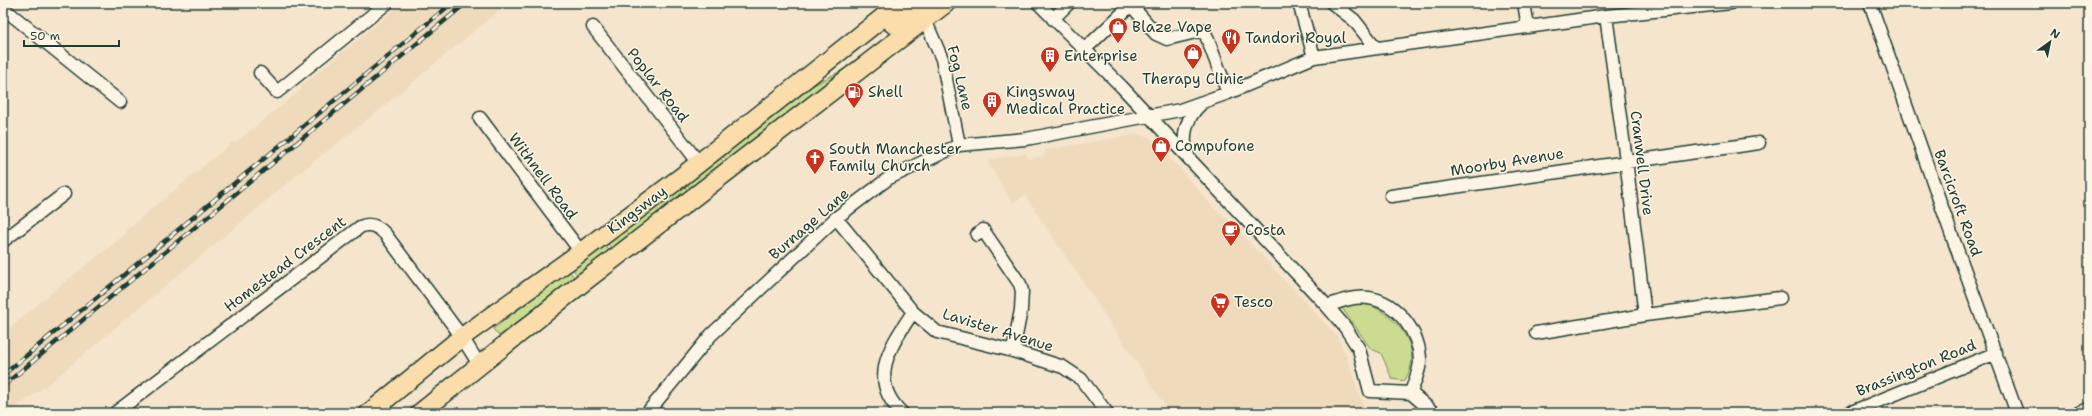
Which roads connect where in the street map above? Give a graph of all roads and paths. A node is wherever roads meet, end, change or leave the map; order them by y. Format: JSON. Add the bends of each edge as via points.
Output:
{"nodes":[{"id":1,"x":387,"y":3,"type":"edge"},
{"id":2,"x":901,"y":3,"type":"edge"},
{"id":3,"x":946,"y":3,"type":"edge"},
{"id":4,"x":1038,"y":3,"type":"edge"},
{"id":5,"x":1069,"y":3,"type":"edge"},
{"id":6,"x":1299,"y":3,"type":"edge"},
{"id":7,"x":1332,"y":3,"type":"edge"},
{"id":8,"x":1524,"y":3,"type":"edge"},
{"id":9,"x":1731,"y":3,"type":"edge"},
{"id":10,"x":1870,"y":3,"type":"edge"},
{"id":11,"x":1133,"y":4,"type":"edge"},
{"id":12,"x":1676,"y":5,"type":"edge"},
{"id":13,"x":3,"y":8,"type":"edge"},
{"id":14,"x":923,"y":11,"type":"edge"},
{"id":15,"x":1606,"y":16,"type":"junction"},
{"id":16,"x":1053,"y":19,"type":"junction"},
{"id":17,"x":593,"y":27,"type":"dead end"},
{"id":18,"x":1528,"y":27,"type":"junction"},
{"id":19,"x":1376,"y":48,"type":"junction"},
{"id":20,"x":1084,"y":50,"type":"junction"},
{"id":21,"x":865,"y":55,"type":"junction"},
{"id":22,"x":1314,"y":57,"type":"junction"},
{"id":23,"x":260,"y":73,"type":"dead end"},
{"id":24,"x":810,"y":75,"type":"junction"},
{"id":25,"x":1228,"y":93,"type":"junction"},
{"id":26,"x":120,"y":102,"type":"dead end"},
{"id":27,"x":1204,"y":102,"type":"junction"},
{"id":28,"x":1149,"y":117,"type":"junction"},
{"id":29,"x":480,"y":118,"type":"dead end"},
{"id":30,"x":1759,"y":143,"type":"dead end"},
{"id":31,"x":959,"y":145,"type":"junction"},
{"id":32,"x":1189,"y":159,"type":"junction"},
{"id":33,"x":1626,"y":160,"type":"junction"},
{"id":34,"x":699,"y":163,"type":"junction"},
{"id":35,"x":64,"y":194,"type":"dead end"},
{"id":36,"x":1391,"y":196,"type":"dead end"},
{"id":37,"x":836,"y":218,"type":"junction"},
{"id":38,"x":977,"y":235,"type":"dead end"},
{"id":39,"x":3,"y":241,"type":"edge"},
{"id":40,"x":581,"y":252,"type":"junction"},
{"id":41,"x":1780,"y":298,"type":"dead end"},
{"id":42,"x":1327,"y":306,"type":"junction"},
{"id":43,"x":913,"y":312,"type":"junction"},
{"id":44,"x":1645,"y":315,"type":"junction"},
{"id":45,"x":1536,"y":333,"type":"dead end"},
{"id":46,"x":462,"y":337,"type":"junction"},
{"id":47,"x":1013,"y":351,"type":"junction"},
{"id":48,"x":1996,"y":353,"type":"junction"},
{"id":49,"x":480,"y":366,"type":"junction"},
{"id":50,"x":1410,"y":393,"type":"junction"},
{"id":51,"x":2089,"y":409,"type":"edge"},
{"id":52,"x":114,"y":413,"type":"edge"},
{"id":53,"x":369,"y":413,"type":"edge"},
{"id":54,"x":420,"y":413,"type":"edge"},
{"id":55,"x":646,"y":413,"type":"edge"},
{"id":56,"x":902,"y":413,"type":"edge"},
{"id":57,"x":1107,"y":413,"type":"edge"},
{"id":58,"x":1434,"y":413,"type":"edge"},
{"id":59,"x":1849,"y":413,"type":"edge"},
{"id":60,"x":2017,"y":413,"type":"edge"},
{"id":61,"x":2078,"y":413,"type":"edge"}],
"edges":[{"from":1,"to":23,"type":"street","via":[[277,92]]},
{"from":2,"to":24,"type":"highway","name":"Kingsway"},
{"from":3,"to":14,"type":"highway"},
{"from":4,"to":16,"type":"street"},
{"from":5,"to":16,"type":"street"},
{"from":6,"to":22,"type":"street"},
{"from":7,"to":19,"type":"street","via":[[1354,20]]},
{"from":8,"to":18,"type":"street"},
{"from":9,"to":12,"type":"street","name":"Burnage Lane"},
{"from":10,"to":48,"type":"street","name":"Barcicroft Road"},
{"from":11,"to":20,"type":"street"},
{"from":11,"to":25,"type":"street","via":[[1156,34],[1167,39],[1204,30]]},
{"from":12,"to":15,"type":"street","name":"Burnage Lane"},
{"from":13,"to":26,"type":"street"},
{"from":14,"to":21,"type":"highway"},
{"from":14,"to":31,"type":"street","name":"Fog Lane","via":[[942,58]]},
{"from":15,"to":18,"type":"street","name":"Burnage Lane"},
{"from":15,"to":33,"type":"street","name":"Cranwell Drive"},
{"from":16,"to":20,"type":"street"},
{"from":17,"to":34,"type":"street","name":"Poplar Road"},
{"from":18,"to":19,"type":"street","name":"Burnage Lane"},
{"from":19,"to":22,"type":"street","name":"Burnage Lane"},
{"from":20,"to":28,"type":"street"},
{"from":21,"to":24,"type":"highway"},
{"from":21,"to":49,"type":"highway","name":"Kingsway"},
{"from":22,"to":25,"type":"street","name":"Burnage Lane"},
{"from":24,"to":34,"type":"highway","name":"Kingsway"},
{"from":25,"to":27,"type":"street","name":"Burnage Lane"},
{"from":27,"to":28,"type":"street","name":"Burnage Lane"},
{"from":27,"to":32,"type":"street","name":"Burnage Lane","via":[[1194,112],[1186,128],[1184,142]]},
{"from":28,"to":31,"type":"street","name":"Burnage Lane","via":[[1026,138]]},
{"from":28,"to":32,"type":"street"},
{"from":29,"to":40,"type":"street","name":"Withnell Road"},
{"from":30,"to":33,"type":"street","name":"Moorby Avenue"},
{"from":31,"to":37,"type":"street","name":"Burnage Lane","via":[[889,178]]},
{"from":32,"to":42,"type":"street"},
{"from":33,"to":36,"type":"street","name":"Moorby Avenue"},
{"from":33,"to":44,"type":"street","name":"Cranwell Drive"},
{"from":34,"to":40,"type":"highway","name":"Kingsway"},
{"from":35,"to":39,"type":"street"},
{"from":37,"to":43,"type":"street","name":"Lavister Avenue"},
{"from":37,"to":55,"type":"street","name":"Burnage Lane","via":[[711,335]]},
{"from":38,"to":47,"type":"street","via":[[983,230],[1020,284],[1023,298]]},
{"from":40,"to":46,"type":"highway","name":"Kingsway"},
{"from":41,"to":44,"type":"street"},
{"from":42,"to":50,"type":"street","via":[[1359,349],[1370,391]]},
{"from":42,"to":50,"type":"street","via":[[1351,298],[1370,298],[1392,307],[1408,323],[1417,344],[1420,361]]},
{"from":43,"to":47,"type":"street","name":"Lavister Avenue","via":[[937,332]]},
{"from":43,"to":56,"type":"street","via":[[893,342],[884,364],[886,388]]},
{"from":44,"to":45,"type":"street"},
{"from":46,"to":49,"type":"street","name":"Homestead Crescent"},
{"from":46,"to":52,"type":"street","name":"Homestead Crescent","via":[[386,235],[377,227],[363,226]]},
{"from":46,"to":53,"type":"highway","name":"Kingsway"},
{"from":47,"to":57,"type":"street","name":"Lavister Avenue","via":[[1063,366],[1081,379]]},
{"from":48,"to":59,"type":"street","name":"Brassington Road"},
{"from":48,"to":60,"type":"street","name":"Barcicroft Road"},
{"from":49,"to":54,"type":"highway","name":"Kingsway"},
{"from":50,"to":58,"type":"street"},
{"from":51,"to":61,"type":"street"}]}
